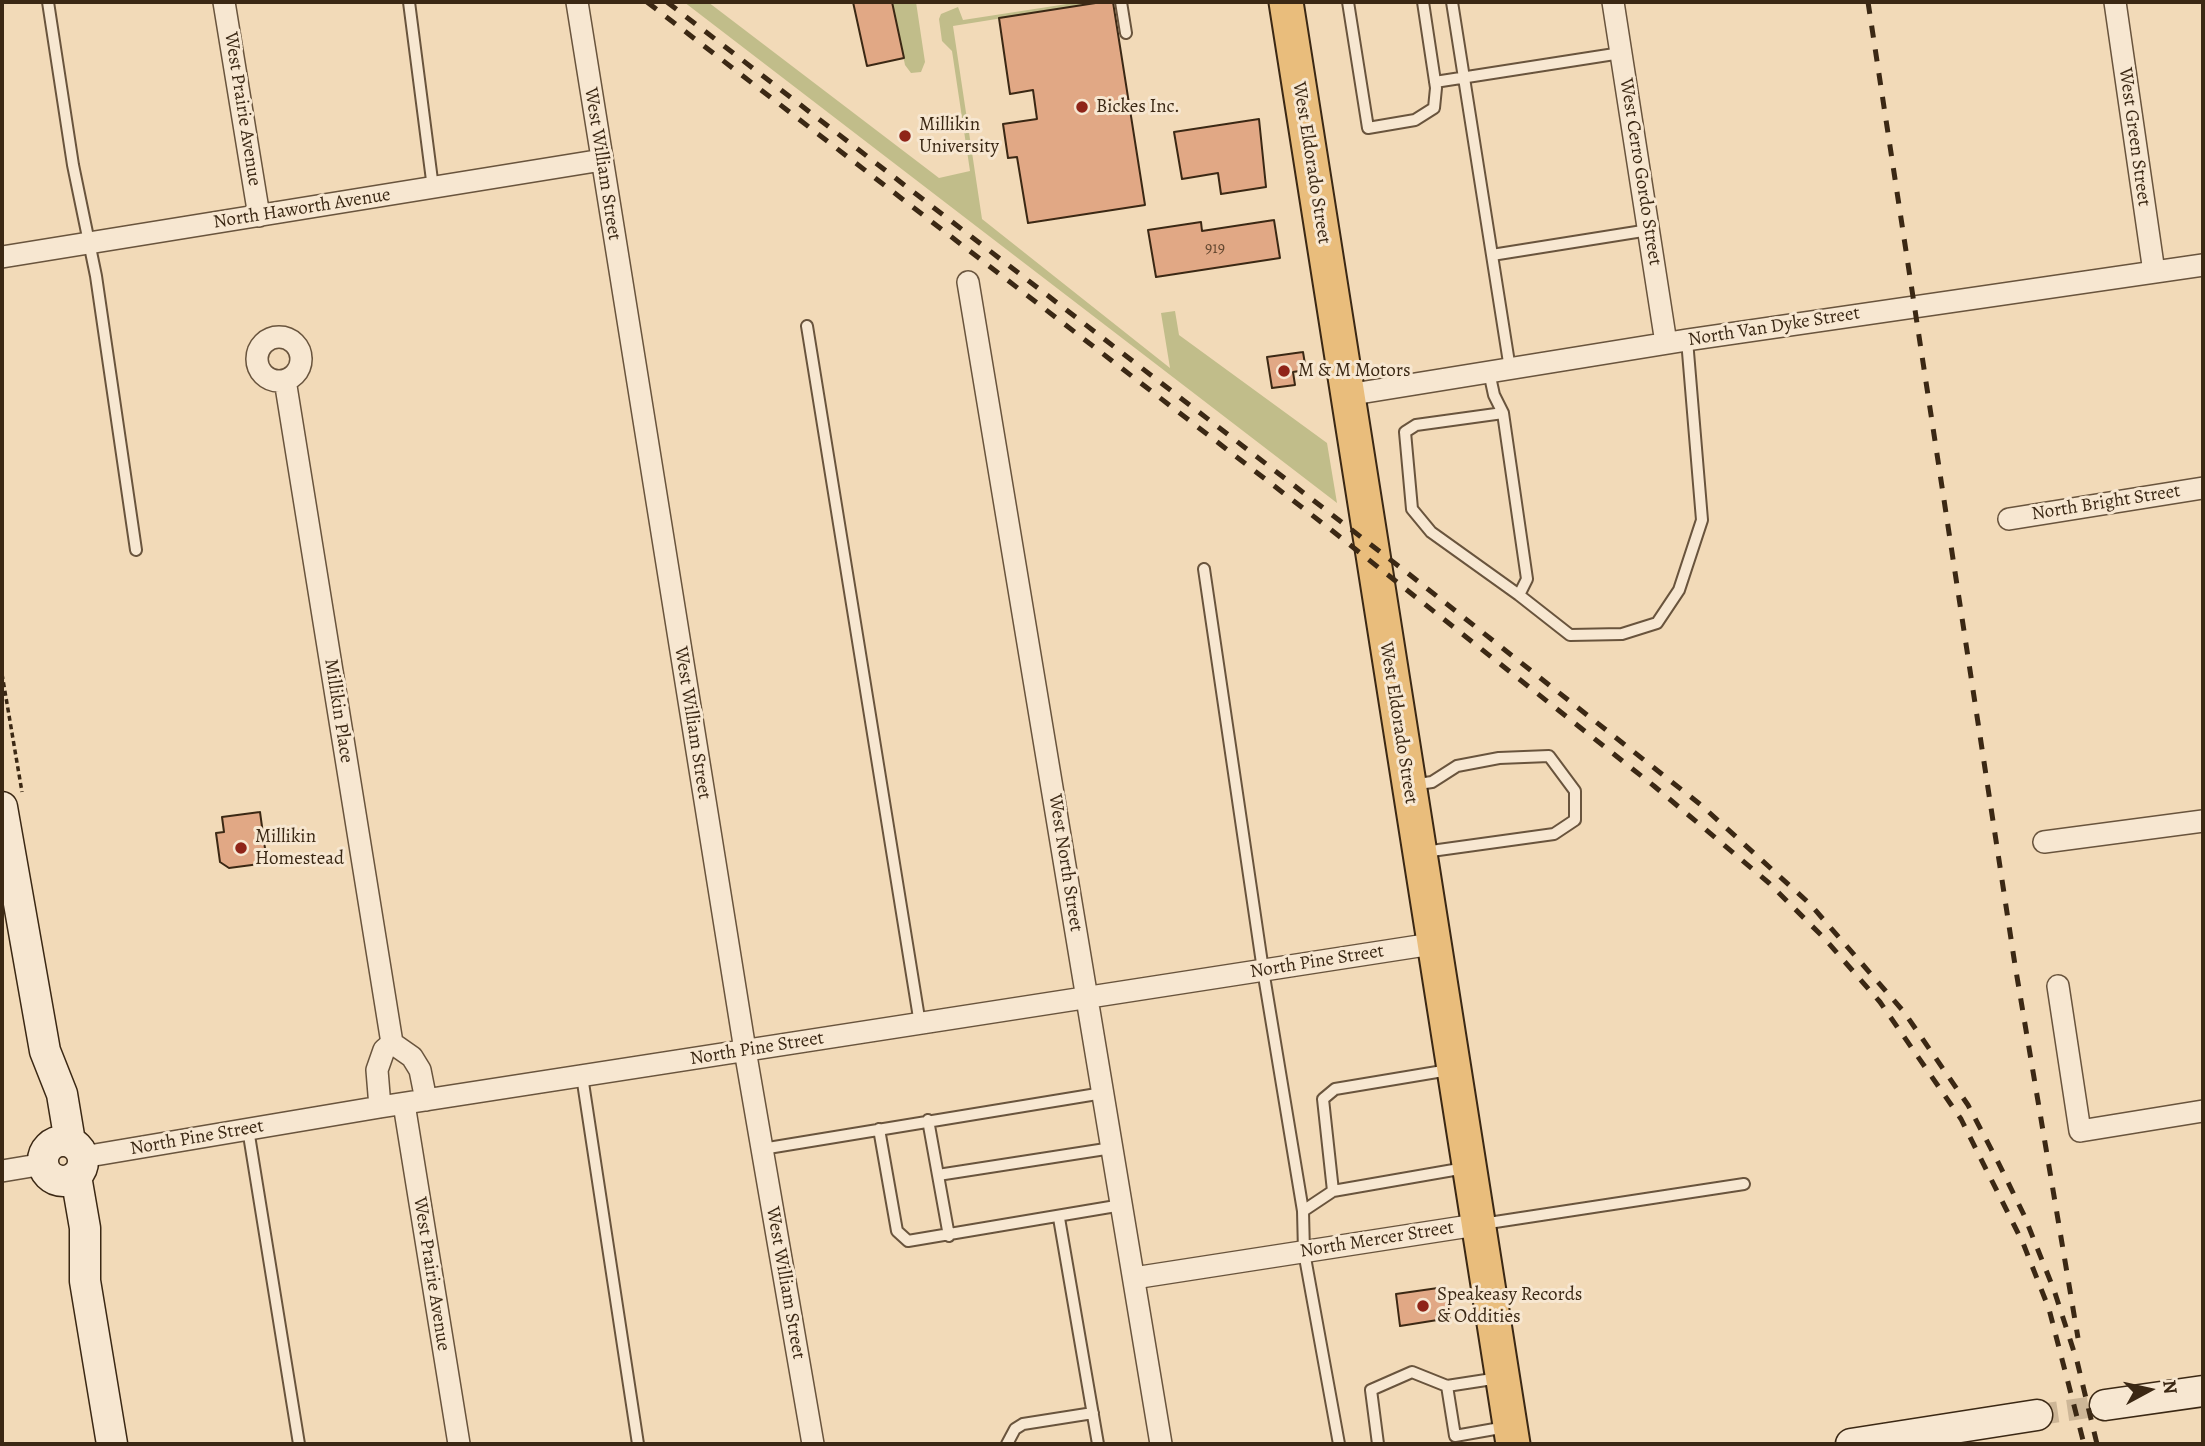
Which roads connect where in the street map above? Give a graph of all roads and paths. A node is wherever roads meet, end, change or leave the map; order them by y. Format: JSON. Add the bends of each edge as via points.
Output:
{"nodes":[{"id":1,"x":48,"y":2,"type":"edge"},
{"id":2,"x":224,"y":2,"type":"edge"},
{"id":3,"x":409,"y":2,"type":"edge"},
{"id":4,"x":577,"y":2,"type":"edge"},
{"id":5,"x":1121,"y":2,"type":"edge"},
{"id":6,"x":1286,"y":2,"type":"edge"},
{"id":7,"x":1348,"y":2,"type":"edge"},
{"id":8,"x":1423,"y":2,"type":"edge"},
{"id":9,"x":1452,"y":2,"type":"edge"},
{"id":10,"x":1613,"y":2,"type":"edge"},
{"id":11,"x":2115,"y":2,"type":"edge"},
{"id":12,"x":1126,"y":33,"type":"dead end"},
{"id":13,"x":1621,"y":53,"type":"junction"},
{"id":14,"x":1465,"y":77,"type":"junction"},
{"id":15,"x":1435,"y":82,"type":"junction"},
{"id":16,"x":602,"y":160,"type":"junction"},
{"id":17,"x":433,"y":188,"type":"junction"},
{"id":18,"x":259,"y":216,"type":"junction"},
{"id":19,"x":1649,"y":230,"type":"junction"},
{"id":20,"x":90,"y":243,"type":"junction"},
{"id":21,"x":1492,"y":255,"type":"junction"},
{"id":22,"x":2,"y":257,"type":"edge"},
{"id":23,"x":2203,"y":265,"type":"edge"},
{"id":24,"x":2154,"y":272,"type":"junction"},
{"id":25,"x":968,"y":282,"type":"dead end"},
{"id":26,"x":807,"y":326,"type":"dead end"},
{"id":27,"x":1677,"y":342,"type":"junction"},
{"id":28,"x":1499,"y":370,"type":"junction"},
{"id":29,"x":285,"y":380,"type":"dead end"},
{"id":30,"x":1347,"y":395,"type":"junction"},
{"id":31,"x":1503,"y":412,"type":"junction"},
{"id":32,"x":2203,"y":488,"type":"edge"},
{"id":33,"x":2009,"y":519,"type":"dead end"},
{"id":34,"x":136,"y":550,"type":"dead end"},
{"id":35,"x":1204,"y":569,"type":"dead end"},
{"id":36,"x":1519,"y":595,"type":"junction"},
{"id":37,"x":1408,"y":786,"type":"junction"},
{"id":38,"x":2,"y":807,"type":"edge"},
{"id":39,"x":2203,"y":821,"type":"edge"},
{"id":40,"x":2044,"y":842,"type":"dead end"},
{"id":41,"x":1418,"y":852,"type":"junction"},
{"id":42,"x":1432,"y":944,"type":"junction"},
{"id":43,"x":1263,"y":971,"type":"junction"},
{"id":44,"x":2059,"y":986,"type":"dead end"},
{"id":45,"x":1087,"y":999,"type":"junction"},
{"id":46,"x":920,"y":1024,"type":"junction"},
{"id":47,"x":392,"y":1043,"type":"junction"},
{"id":48,"x":745,"y":1050,"type":"junction"},
{"id":49,"x":1452,"y":1070,"type":"junction"},
{"id":50,"x":582,"y":1076,"type":"junction"},
{"id":51,"x":1103,"y":1093,"type":"junction"},
{"id":52,"x":426,"y":1100,"type":"junction"},
{"id":53,"x":404,"y":1104,"type":"junction"},
{"id":54,"x":380,"y":1107,"type":"junction"},
{"id":55,"x":2203,"y":1111,"type":"edge"},
{"id":56,"x":928,"y":1120,"type":"junction"},
{"id":57,"x":247,"y":1129,"type":"junction"},
{"id":58,"x":879,"y":1129,"type":"junction"},
{"id":59,"x":1112,"y":1148,"type":"junction"},
{"id":60,"x":762,"y":1149,"type":"junction"},
{"id":61,"x":63,"y":1161,"type":"junction"},
{"id":62,"x":1467,"y":1168,"type":"junction"},
{"id":63,"x":2,"y":1171,"type":"edge"},
{"id":64,"x":938,"y":1175,"type":"junction"},
{"id":65,"x":1744,"y":1184,"type":"dead end"},
{"id":66,"x":1333,"y":1191,"type":"junction"},
{"id":67,"x":1122,"y":1205,"type":"junction"},
{"id":68,"x":1303,"y":1211,"type":"junction"},
{"id":69,"x":1059,"y":1218,"type":"junction"},
{"id":70,"x":1476,"y":1225,"type":"junction"},
{"id":71,"x":948,"y":1236,"type":"junction"},
{"id":72,"x":1304,"y":1252,"type":"junction"},
{"id":73,"x":1134,"y":1278,"type":"junction"},
{"id":74,"x":1502,"y":1378,"type":"junction"},
{"id":75,"x":1447,"y":1386,"type":"junction"},
{"id":76,"x":2203,"y":1391,"type":"edge"},
{"id":77,"x":2105,"y":1405,"type":"tunnel mouth"},
{"id":78,"x":1093,"y":1413,"type":"junction"},
{"id":79,"x":2037,"y":1415,"type":"tunnel mouth"},
{"id":80,"x":1511,"y":1436,"type":"edge"},
{"id":81,"x":1454,"y":1440,"type":"edge"},
{"id":82,"x":112,"y":1444,"type":"edge"},
{"id":83,"x":299,"y":1444,"type":"edge"},
{"id":84,"x":459,"y":1444,"type":"edge"},
{"id":85,"x":638,"y":1444,"type":"edge"},
{"id":86,"x":813,"y":1444,"type":"edge"},
{"id":87,"x":1007,"y":1444,"type":"edge"},
{"id":88,"x":1098,"y":1444,"type":"edge"},
{"id":89,"x":1156,"y":1444,"type":"edge"},
{"id":90,"x":1339,"y":1444,"type":"edge"},
{"id":91,"x":1378,"y":1444,"type":"edge"},
{"id":92,"x":1851,"y":1444,"type":"edge"}],
"edges":[{"from":1,"to":20,"type":"lane"},
{"from":2,"to":18,"type":"street","name":"West Prairie Avenue"},
{"from":3,"to":17,"type":"lane"},
{"from":4,"to":16,"type":"street","name":"West William Street"},
{"from":5,"to":12,"type":"lane"},
{"from":6,"to":30,"type":"main road","name":"West Eldorado Street"},
{"from":7,"to":15,"type":"lane","via":[[1368,128],[1415,120],[1434,108]]},
{"from":8,"to":15,"type":"lane"},
{"from":9,"to":14,"type":"lane"},
{"from":10,"to":13,"type":"street","name":"West Cerro Gordo Street"},
{"from":11,"to":24,"type":"street","name":"West Green Street"},
{"from":13,"to":14,"type":"lane"},
{"from":13,"to":19,"type":"street","name":"West Cerro Gordo Street"},
{"from":14,"to":15,"type":"lane"},
{"from":14,"to":21,"type":"lane"},
{"from":16,"to":17,"type":"street","name":"North Haworth Avenue"},
{"from":16,"to":48,"type":"street","name":"West William Street"},
{"from":17,"to":18,"type":"street","name":"North Haworth Avenue"},
{"from":18,"to":20,"type":"street","name":"North Haworth Avenue"},
{"from":19,"to":21,"type":"lane"},
{"from":19,"to":27,"type":"street","name":"West Cerro Gordo Street"},
{"from":20,"to":22,"type":"street","name":"North Haworth Avenue"},
{"from":20,"to":34,"type":"lane"},
{"from":21,"to":28,"type":"lane"},
{"from":23,"to":24,"type":"street","name":"North Van Dyke Street"},
{"from":24,"to":27,"type":"street","name":"North Van Dyke Street"},
{"from":25,"to":45,"type":"street","name":"West North Street"},
{"from":26,"to":46,"type":"lane"},
{"from":27,"to":28,"type":"street","name":"North Van Dyke Street"},
{"from":27,"to":36,"type":"lane","via":[[1702,520],[1679,590],[1657,623],[1622,634],[1570,635]]},
{"from":28,"to":30,"type":"street","name":"North Van Dyke Street"},
{"from":28,"to":31,"type":"lane","via":[[1494,395]]},
{"from":29,"to":47,"type":"street","name":"Millikin Place"},
{"from":30,"to":37,"type":"main road","name":"West Eldorado Street"},
{"from":31,"to":36,"type":"lane","via":[[1527,579]]},
{"from":31,"to":36,"type":"lane","via":[[1416,425],[1405,432],[1412,509],[1431,532]]},
{"from":32,"to":33,"type":"street","name":"North Bright Street"},
{"from":35,"to":43,"type":"lane"},
{"from":37,"to":41,"type":"main road","name":"West Eldorado Street"},
{"from":37,"to":41,"type":"lane","via":[[1432,782],[1457,766],[1549,756],[1575,791],[1575,820],[1554,834]]},
{"from":38,"to":61,"type":"street","via":[[45,1051],[62,1094]]},
{"from":39,"to":40,"type":"street"},
{"from":41,"to":42,"type":"main road","name":"West Eldorado Street"},
{"from":42,"to":43,"type":"street","name":"North Pine Street"},
{"from":42,"to":49,"type":"main road","name":"West Eldorado Street"},
{"from":43,"to":45,"type":"street","name":"North Pine Street"},
{"from":43,"to":68,"type":"lane"},
{"from":44,"to":55,"type":"street","via":[[2080,1131]]},
{"from":45,"to":46,"type":"street","name":"North Pine Street"},
{"from":45,"to":51,"type":"street","name":"West North Street"},
{"from":46,"to":48,"type":"street","name":"North Pine Street"},
{"from":47,"to":52,"type":"street","via":[[416,1064]]},
{"from":47,"to":54,"type":"street","via":[[384,1050],[377,1070]]},
{"from":48,"to":50,"type":"street","name":"North Pine Street"},
{"from":48,"to":60,"type":"street","name":"West William Street"},
{"from":49,"to":62,"type":"main road","name":"West Eldorado Street"},
{"from":49,"to":66,"type":"lane","via":[[1335,1089],[1323,1099]]},
{"from":50,"to":52,"type":"street","name":"North Pine Street"},
{"from":50,"to":85,"type":"lane"},
{"from":51,"to":56,"type":"lane"},
{"from":51,"to":59,"type":"street","name":"West North Street"},
{"from":52,"to":53,"type":"street","name":"North Pine Street"},
{"from":53,"to":54,"type":"street","name":"North Pine Street"},
{"from":53,"to":84,"type":"street","name":"West Prairie Avenue"},
{"from":54,"to":57,"type":"street","name":"North Pine Street"},
{"from":56,"to":58,"type":"lane"},
{"from":56,"to":64,"type":"lane"},
{"from":57,"to":61,"type":"street","name":"North Pine Street"},
{"from":57,"to":83,"type":"lane"},
{"from":58,"to":60,"type":"lane"},
{"from":58,"to":71,"type":"lane","via":[[897,1231],[908,1241]]},
{"from":59,"to":64,"type":"lane"},
{"from":59,"to":67,"type":"street","name":"West North Street"},
{"from":60,"to":86,"type":"street","name":"West William Street"},
{"from":61,"to":63,"type":"street","name":"North Pine Street"},
{"from":61,"to":82,"type":"street","via":[[85,1228],[85,1282]]},
{"from":62,"to":66,"type":"lane"},
{"from":62,"to":70,"type":"main road","name":"West Eldorado Street"},
{"from":64,"to":71,"type":"lane"},
{"from":65,"to":70,"type":"lane","name":"North Mercer Street"},
{"from":66,"to":68,"type":"lane"},
{"from":67,"to":69,"type":"lane"},
{"from":67,"to":73,"type":"street","name":"West North Street"},
{"from":68,"to":72,"type":"lane"},
{"from":69,"to":71,"type":"lane"},
{"from":69,"to":78,"type":"lane"},
{"from":70,"to":72,"type":"street","name":"North Mercer Street"},
{"from":70,"to":74,"type":"main road","name":"West Eldorado Street"},
{"from":72,"to":73,"type":"street","name":"North Mercer Street"},
{"from":72,"to":90,"type":"lane"},
{"from":73,"to":89,"type":"street","name":"West North Street"},
{"from":74,"to":75,"type":"lane"},
{"from":74,"to":80,"type":"main road","name":"West Eldorado Street"},
{"from":75,"to":81,"type":"lane"},
{"from":75,"to":91,"type":"lane","via":[[1412,1372],[1371,1390]]},
{"from":76,"to":77,"type":"street"},
{"from":78,"to":87,"type":"lane","via":[[1023,1424]]},
{"from":78,"to":88,"type":"lane"},
{"from":79,"to":92,"type":"street"},
{"from":80,"to":81,"type":"lane"}]}
